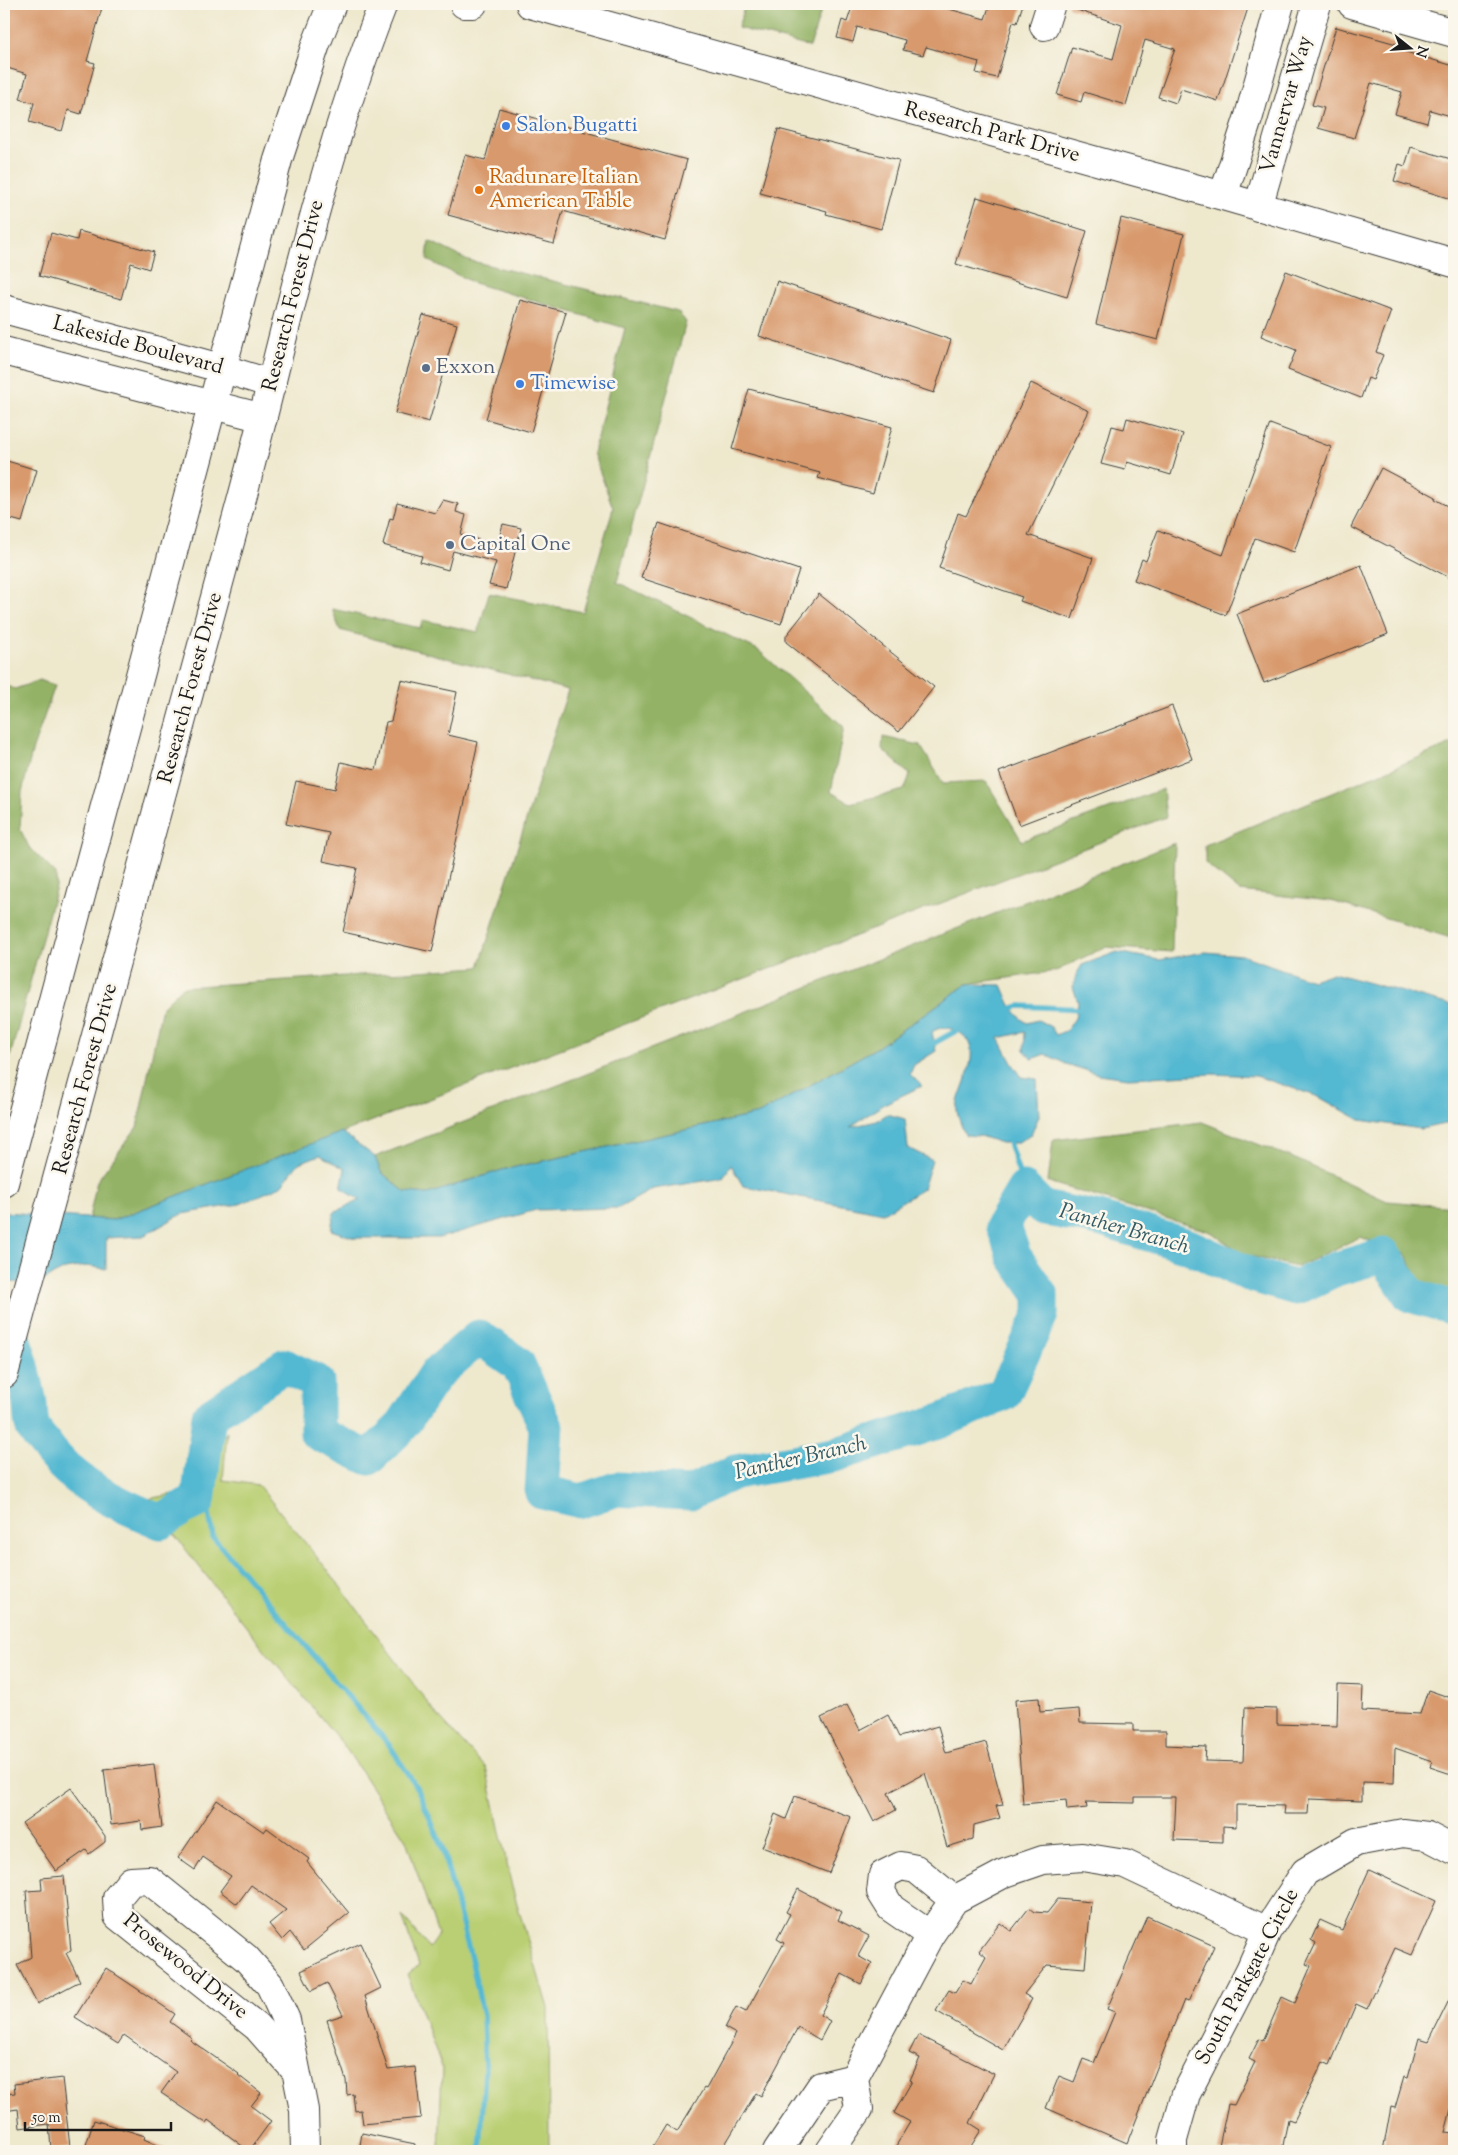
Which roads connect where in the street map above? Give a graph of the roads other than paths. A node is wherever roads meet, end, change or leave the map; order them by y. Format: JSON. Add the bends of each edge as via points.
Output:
{"nodes":[{"id":1,"x":332,"y":4,"type":"edge"},
{"id":2,"x":383,"y":4,"type":"edge"},
{"id":3,"x":464,"y":4,"type":"edge"},
{"id":4,"x":473,"y":4,"type":"edge"},
{"id":5,"x":530,"y":4,"type":"edge"},
{"id":6,"x":1280,"y":4,"type":"edge"},
{"id":7,"x":1317,"y":4,"type":"edge"},
{"id":8,"x":1352,"y":4,"type":"edge"},
{"id":9,"x":1454,"y":33,"type":"edge"},
{"id":10,"x":1223,"y":196,"type":"junction"},
{"id":11,"x":1258,"y":207,"type":"junction"},
{"id":12,"x":1454,"y":263,"type":"edge"},
{"id":13,"x":4,"y":309,"type":"edge"},
{"id":14,"x":4,"y":351,"type":"edge"},
{"id":15,"x":224,"y":369,"type":"junction"},
{"id":16,"x":272,"y":384,"type":"junction"},
{"id":17,"x":214,"y":404,"type":"junction"},
{"id":18,"x":263,"y":418,"type":"junction"},
{"id":19,"x":4,"y":1183,"type":"edge"},
{"id":20,"x":4,"y":1374,"type":"edge"},
{"id":21,"x":1454,"y":1850,"type":"edge"},
{"id":22,"x":954,"y":1900,"type":"junction"},
{"id":23,"x":1267,"y":1931,"type":"junction"},
{"id":24,"x":930,"y":1935,"type":"junction"},
{"id":25,"x":296,"y":2071,"type":"junction"},
{"id":26,"x":854,"y":2078,"type":"junction"},
{"id":27,"x":305,"y":2151,"type":"edge"},
{"id":28,"x":777,"y":2151,"type":"edge"},
{"id":29,"x":830,"y":2151,"type":"edge"},
{"id":30,"x":1174,"y":2151,"type":"edge"}],
"edges":[{"from":1,"to":15,"type":"street","via":[[278,160]]},
{"from":2,"to":16,"type":"street","name":"Research Forest Drive","via":[[361,59],[325,174]]},
{"from":3,"to":4,"type":"street"},
{"from":5,"to":10,"type":"street","name":"Research Park Drive"},
{"from":6,"to":10,"type":"street","name":"Vannervar Way"},
{"from":7,"to":11,"type":"street","name":"Vannervar Way"},
{"from":8,"to":9,"type":"street"},
{"from":10,"to":11,"type":"street","name":"Research Park Drive"},
{"from":11,"to":12,"type":"street","name":"Research Park Drive"},
{"from":13,"to":15,"type":"street","name":"Lakeside Boulevard"},
{"from":14,"to":17,"type":"street","name":"Lakeside Boulevard"},
{"from":15,"to":16,"type":"street","name":"Lakeside Boulevard"},
{"from":15,"to":17,"type":"street"},
{"from":16,"to":18,"type":"street","name":"Research Forest Drive"},
{"from":17,"to":18,"type":"street","name":"Lakeside Boulevard"},
{"from":17,"to":19,"type":"street"},
{"from":18,"to":20,"type":"street","name":"Research Forest Drive"},
{"from":21,"to":23,"type":"street","name":"South Parkgate Circle","via":[[1428,1836],[1403,1833],[1356,1842],[1304,1872]]},
{"from":22,"to":23,"type":"street","via":[[1005,1873],[1043,1860],[1082,1857],[1125,1864]]},
{"from":22,"to":24,"type":"street"},
{"from":22,"to":24,"type":"street","via":[[916,1869],[901,1866],[883,1875],[881,1892],[891,1908]]},
{"from":23,"to":30,"type":"street","name":"South Parkgate Circle","via":[[1186,2094],[1173,2140]]},
{"from":24,"to":26,"type":"street"},
{"from":25,"to":25,"type":"street","name":"Prosewood Drive","via":[[286,2020],[270,1985],[246,1958],[149,1880],[131,1881],[117,1898],[118,1916],[257,2027]]},
{"from":25,"to":27,"type":"street","name":"Prosewood Drive","via":[[304,2110]]},
{"from":26,"to":28,"type":"street","via":[[821,2086]]},
{"from":26,"to":29,"type":"street","via":[[858,2109]]}]}
